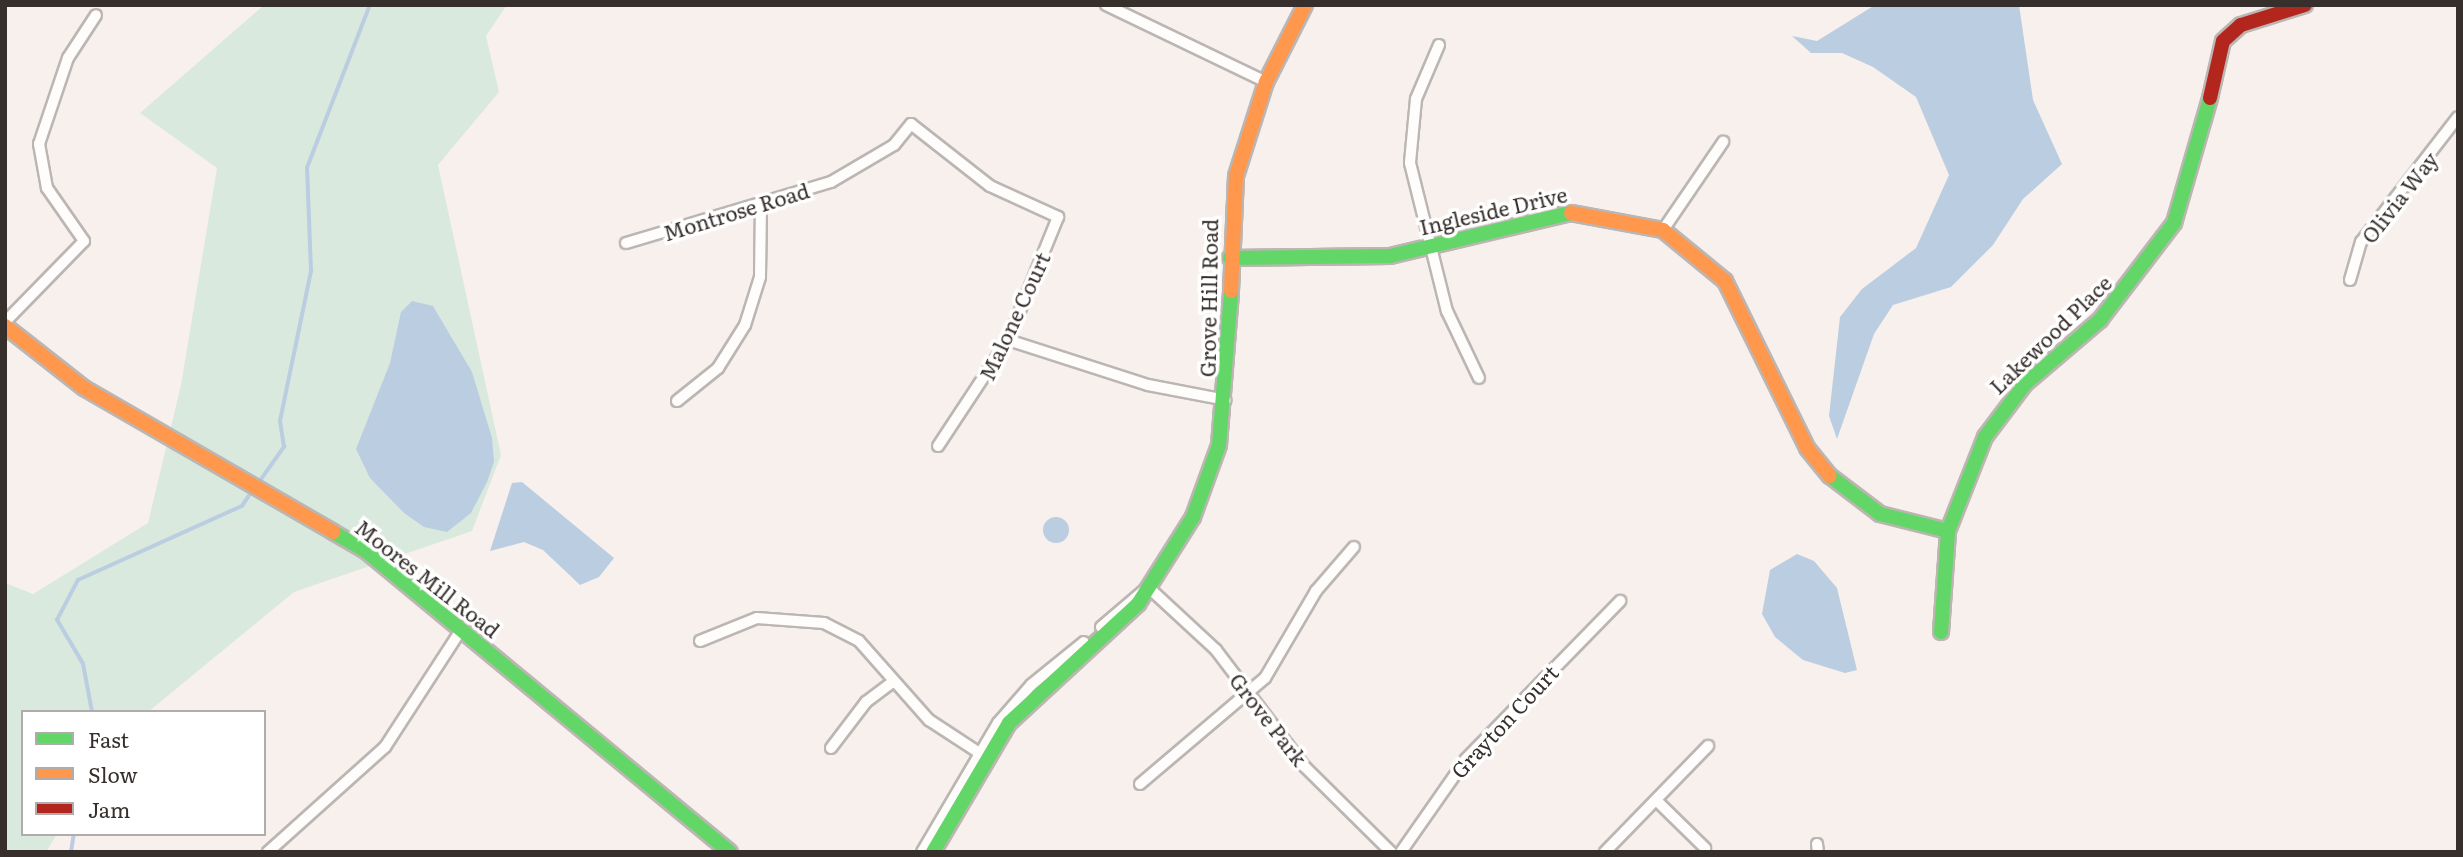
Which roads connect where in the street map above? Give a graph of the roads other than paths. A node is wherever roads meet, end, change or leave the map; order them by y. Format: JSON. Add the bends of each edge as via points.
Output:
{"nodes":[{"id":1,"x":1106,"y":5,"type":"edge"},
{"id":2,"x":1305,"y":5,"type":"edge"},
{"id":3,"x":2305,"y":5,"type":"edge"},
{"id":4,"x":96,"y":15,"type":"dead end"},
{"id":5,"x":1439,"y":45,"type":"dead end"},
{"id":6,"x":1266,"y":82,"type":"junction"},
{"id":7,"x":2458,"y":117,"type":"edge"},
{"id":8,"x":1723,"y":142,"type":"dead end"},
{"id":9,"x":761,"y":208,"type":"junction"},
{"id":10,"x":1058,"y":217,"type":"joint"},
{"id":11,"x":1663,"y":230,"type":"junction"},
{"id":12,"x":626,"y":243,"type":"dead end"},
{"id":13,"x":1428,"y":247,"type":"junction"},
{"id":14,"x":1230,"y":258,"type":"junction"},
{"id":15,"x":2350,"y":280,"type":"dead end"},
{"id":16,"x":5,"y":324,"type":"edge"},
{"id":17,"x":1008,"y":340,"type":"junction"},
{"id":18,"x":1479,"y":378,"type":"dead end"},
{"id":19,"x":1226,"y":400,"type":"junction"},
{"id":20,"x":677,"y":401,"type":"dead end"},
{"id":21,"x":937,"y":446,"type":"dead end"},
{"id":22,"x":1948,"y":531,"type":"junction"},
{"id":23,"x":1354,"y":547,"type":"dead end"},
{"id":24,"x":1149,"y":587,"type":"junction"},
{"id":25,"x":1620,"y":601,"type":"dead end"},
{"id":26,"x":461,"y":630,"type":"junction"},
{"id":27,"x":1941,"y":632,"type":"dead end"},
{"id":28,"x":700,"y":641,"type":"dead end"},
{"id":29,"x":894,"y":681,"type":"junction"},
{"id":30,"x":1249,"y":694,"type":"junction"},
{"id":31,"x":1708,"y":746,"type":"dead end"},
{"id":32,"x":831,"y":748,"type":"dead end"},
{"id":33,"x":984,"y":756,"type":"junction"},
{"id":34,"x":1140,"y":784,"type":"dead end"},
{"id":35,"x":1656,"y":800,"type":"junction"},
{"id":36,"x":1704,"y":848,"type":"dead end"},
{"id":37,"x":268,"y":852,"type":"edge"},
{"id":38,"x":730,"y":852,"type":"edge"},
{"id":39,"x":922,"y":852,"type":"edge"},
{"id":40,"x":933,"y":852,"type":"edge"},
{"id":41,"x":1391,"y":852,"type":"edge"},
{"id":42,"x":1401,"y":852,"type":"edge"},
{"id":43,"x":1605,"y":852,"type":"edge"}],
"edges":[{"from":1,"to":6,"type":"street"},
{"from":2,"to":6,"type":"street","name":"Grove Hill Road"},
{"from":3,"to":22,"type":"street","name":"Lakewood Place","via":[[2241,25],[2223,41],[2192,177],[2174,223],[2100,320],[2025,384],[1999,415],[1968,471]]},
{"from":4,"to":16,"type":"street","via":[[68,58],[39,144],[47,188],[84,241]]},
{"from":5,"to":13,"type":"street","via":[[1411,124],[1415,199]]},
{"from":6,"to":14,"type":"street","name":"Grove Hill Road","via":[[1237,176]]},
{"from":7,"to":15,"type":"street","name":"Olivia Way","via":[[2361,242]]},
{"from":8,"to":11,"type":"street"},
{"from":9,"to":10,"type":"street","name":"Montrose Road","via":[[864,164],[911,124],[990,186]]},
{"from":9,"to":12,"type":"street","name":"Montrose Road"},
{"from":9,"to":20,"type":"street","via":[[760,277],[745,325],[718,368]]},
{"from":10,"to":17,"type":"street","name":"Malone Court"},
{"from":11,"to":13,"type":"street","name":"Ingleside Drive","via":[[1580,211]]},
{"from":11,"to":22,"type":"street","name":"Ingleside Drive","via":[[1725,281],[1745,311],[1807,447],[1838,486],[1880,514]]},
{"from":13,"to":14,"type":"street","name":"Ingleside Drive","via":[[1338,261]]},
{"from":13,"to":18,"type":"street","via":[[1453,326]]},
{"from":14,"to":19,"type":"street","name":"Grove Hill Road"},
{"from":16,"to":26,"type":"street","name":"Moores Mill Road","via":[[84,388],[366,551]]},
{"from":17,"to":19,"type":"street","via":[[1136,382]]},
{"from":17,"to":21,"type":"street","name":"Malone Court"},
{"from":19,"to":24,"type":"street","name":"Grove Hill Road","via":[[1208,484],[1173,555]]},
{"from":22,"to":27,"type":"street","name":"Lakewood Place"},
{"from":23,"to":30,"type":"street","via":[[1315,591],[1279,659]]},
{"from":24,"to":30,"type":"street","name":"Grove Park","via":[[1216,650]]},
{"from":24,"to":33,"type":"street","name":"Grove Hill Road","via":[[1138,604],[1030,698]]},
{"from":25,"to":42,"type":"street","name":"Grayton Court","via":[[1466,759]]},
{"from":26,"to":37,"type":"street","via":[[385,747]]},
{"from":26,"to":38,"type":"street","name":"Moores Mill Road"},
{"from":28,"to":29,"type":"street","via":[[757,618],[811,619],[859,641]]},
{"from":29,"to":32,"type":"street","via":[[866,702]]},
{"from":29,"to":33,"type":"street","via":[[929,720]]},
{"from":30,"to":34,"type":"street"},
{"from":30,"to":41,"type":"street","name":"Grove Park","via":[[1304,766]]},
{"from":31,"to":35,"type":"street"},
{"from":33,"to":39,"type":"street","name":"Grove Hill Road"},
{"from":33,"to":40,"type":"street","name":"Grove Hill Road"},
{"from":35,"to":36,"type":"street"},
{"from":35,"to":43,"type":"street"}]}
